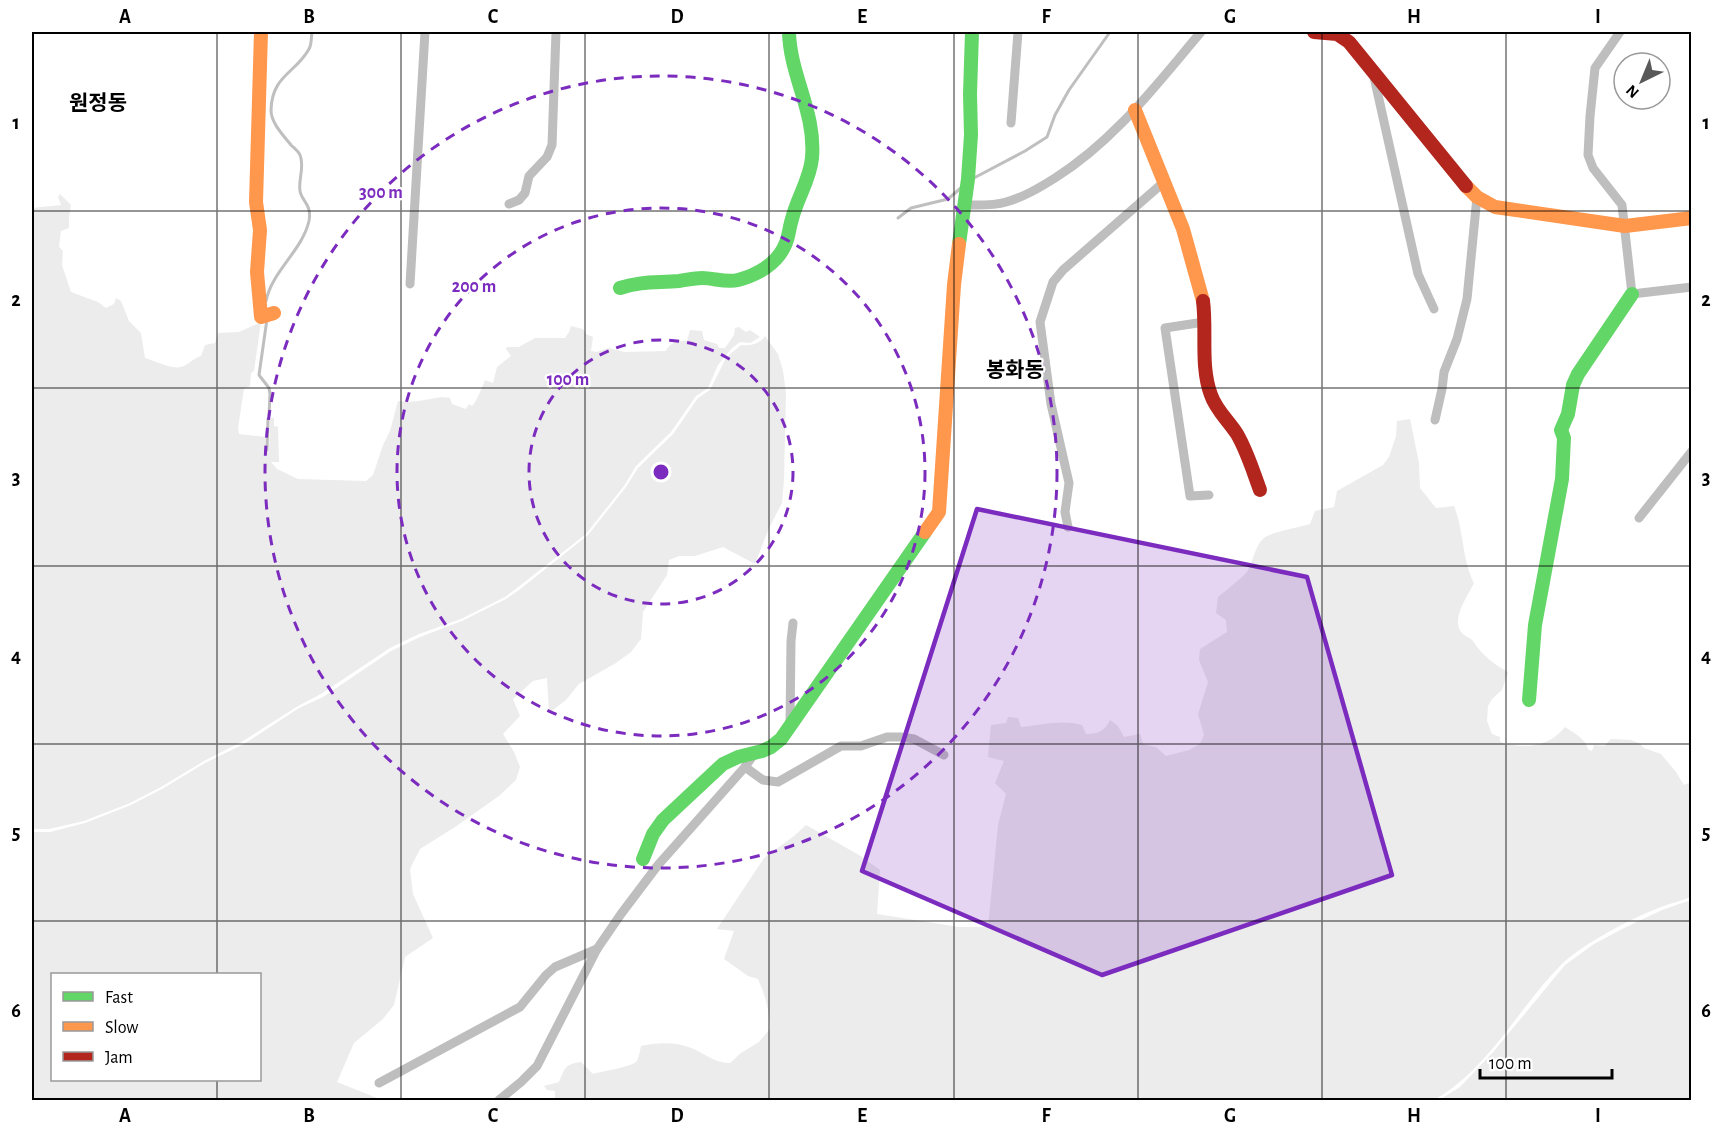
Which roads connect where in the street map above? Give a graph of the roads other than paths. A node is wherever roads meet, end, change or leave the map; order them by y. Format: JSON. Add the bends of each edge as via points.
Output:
{"nodes":[{"id":1,"x":261,"y":32,"type":"edge"},
{"id":2,"x":425,"y":32,"type":"edge"},
{"id":3,"x":556,"y":32,"type":"edge"},
{"id":4,"x":789,"y":32,"type":"edge"},
{"id":5,"x":972,"y":32,"type":"edge"},
{"id":6,"x":1018,"y":32,"type":"edge"},
{"id":7,"x":1201,"y":32,"type":"edge"},
{"id":8,"x":1313,"y":32,"type":"edge"},
{"id":9,"x":1620,"y":32,"type":"edge"},
{"id":10,"x":1373,"y":72,"type":"junction"},
{"id":11,"x":1135,"y":110,"type":"junction"},
{"id":12,"x":1011,"y":123,"type":"dead end"},
{"id":13,"x":1164,"y":182,"type":"junction"},
{"id":14,"x":966,"y":192,"type":"junction"},
{"id":15,"x":1477,"y":197,"type":"junction"},
{"id":16,"x":509,"y":204,"type":"dead end"},
{"id":17,"x":1692,"y":218,"type":"edge"},
{"id":18,"x":1625,"y":226,"type":"junction"},
{"id":19,"x":410,"y":284,"type":"dead end"},
{"id":20,"x":1692,"y":287,"type":"edge"},
{"id":21,"x":620,"y":288,"type":"dead end"},
{"id":22,"x":1632,"y":294,"type":"junction"},
{"id":23,"x":1434,"y":309,"type":"dead end"},
{"id":24,"x":274,"y":313,"type":"dead end"},
{"id":25,"x":1204,"y":322,"type":"junction"},
{"id":26,"x":1435,"y":420,"type":"dead end"},
{"id":27,"x":1692,"y":451,"type":"edge"},
{"id":28,"x":1260,"y":490,"type":"dead end"},
{"id":29,"x":1209,"y":495,"type":"dead end"},
{"id":30,"x":1639,"y":518,"type":"dead end"},
{"id":31,"x":1068,"y":527,"type":"dead end"},
{"id":32,"x":793,"y":623,"type":"dead end"},
{"id":33,"x":1529,"y":700,"type":"dead end"},
{"id":34,"x":790,"y":726,"type":"junction"},
{"id":35,"x":755,"y":753,"type":"junction"},
{"id":36,"x":944,"y":755,"type":"dead end"},
{"id":37,"x":745,"y":767,"type":"junction"},
{"id":38,"x":643,"y":859,"type":"dead end"},
{"id":39,"x":597,"y":949,"type":"junction"},
{"id":40,"x":379,"y":1083,"type":"dead end"},
{"id":41,"x":499,"y":1101,"type":"edge"}],
"edges":[{"from":1,"to":24,"type":"street","via":[[257,272],[261,317]]},
{"from":2,"to":19,"type":"street"},
{"from":3,"to":16,"type":"street","via":[[552,145],[547,157],[528,176],[525,193]]},
{"from":4,"to":21,"type":"street","via":[[788,46],[809,115],[811,154],[810,170],[781,254],[769,266],[735,280],[651,280]]},
{"from":5,"to":14,"type":"street"},
{"from":6,"to":12,"type":"street"},
{"from":7,"to":11,"type":"street"},
{"from":8,"to":10,"type":"street","via":[[1337,34],[1349,42]]},
{"from":9,"to":18,"type":"street","via":[[1595,68],[1588,155],[1593,168],[1622,205]]},
{"from":10,"to":15,"type":"street"},
{"from":10,"to":23,"type":"street","via":[[1418,274]]},
{"from":11,"to":13,"type":"street"},
{"from":11,"to":14,"type":"street","via":[[1101,145],[1031,193],[1004,203]]},
{"from":13,"to":25,"type":"street","via":[[1183,229],[1203,303]]},
{"from":13,"to":31,"type":"street","via":[[1053,282],[1040,322],[1051,404],[1069,483],[1065,512]]},
{"from":14,"to":34,"type":"street","via":[[954,285],[939,512]]},
{"from":15,"to":18,"type":"street","via":[[1495,207]]},
{"from":15,"to":26,"type":"street","via":[[1467,299],[1444,372]]},
{"from":17,"to":18,"type":"street"},
{"from":18,"to":22,"type":"street"},
{"from":20,"to":22,"type":"street"},
{"from":22,"to":33,"type":"street","via":[[1578,374],[1562,430],[1562,479],[1535,625]]},
{"from":25,"to":28,"type":"street","via":[[1210,393],[1246,450]]},
{"from":25,"to":29,"type":"street","via":[[1165,328],[1190,496]]},
{"from":27,"to":30,"type":"street"},
{"from":32,"to":34,"type":"street"},
{"from":34,"to":35,"type":"street","via":[[771,747]]},
{"from":35,"to":37,"type":"street"},
{"from":35,"to":38,"type":"street","via":[[723,764],[663,820]]},
{"from":36,"to":37,"type":"street","via":[[914,740],[886,737],[861,746],[841,746],[778,782],[763,780]]},
{"from":37,"to":39,"type":"street","via":[[658,865]]},
{"from":39,"to":40,"type":"street","via":[[555,967],[520,1007]]},
{"from":39,"to":41,"type":"street","via":[[537,1066]]}]}
